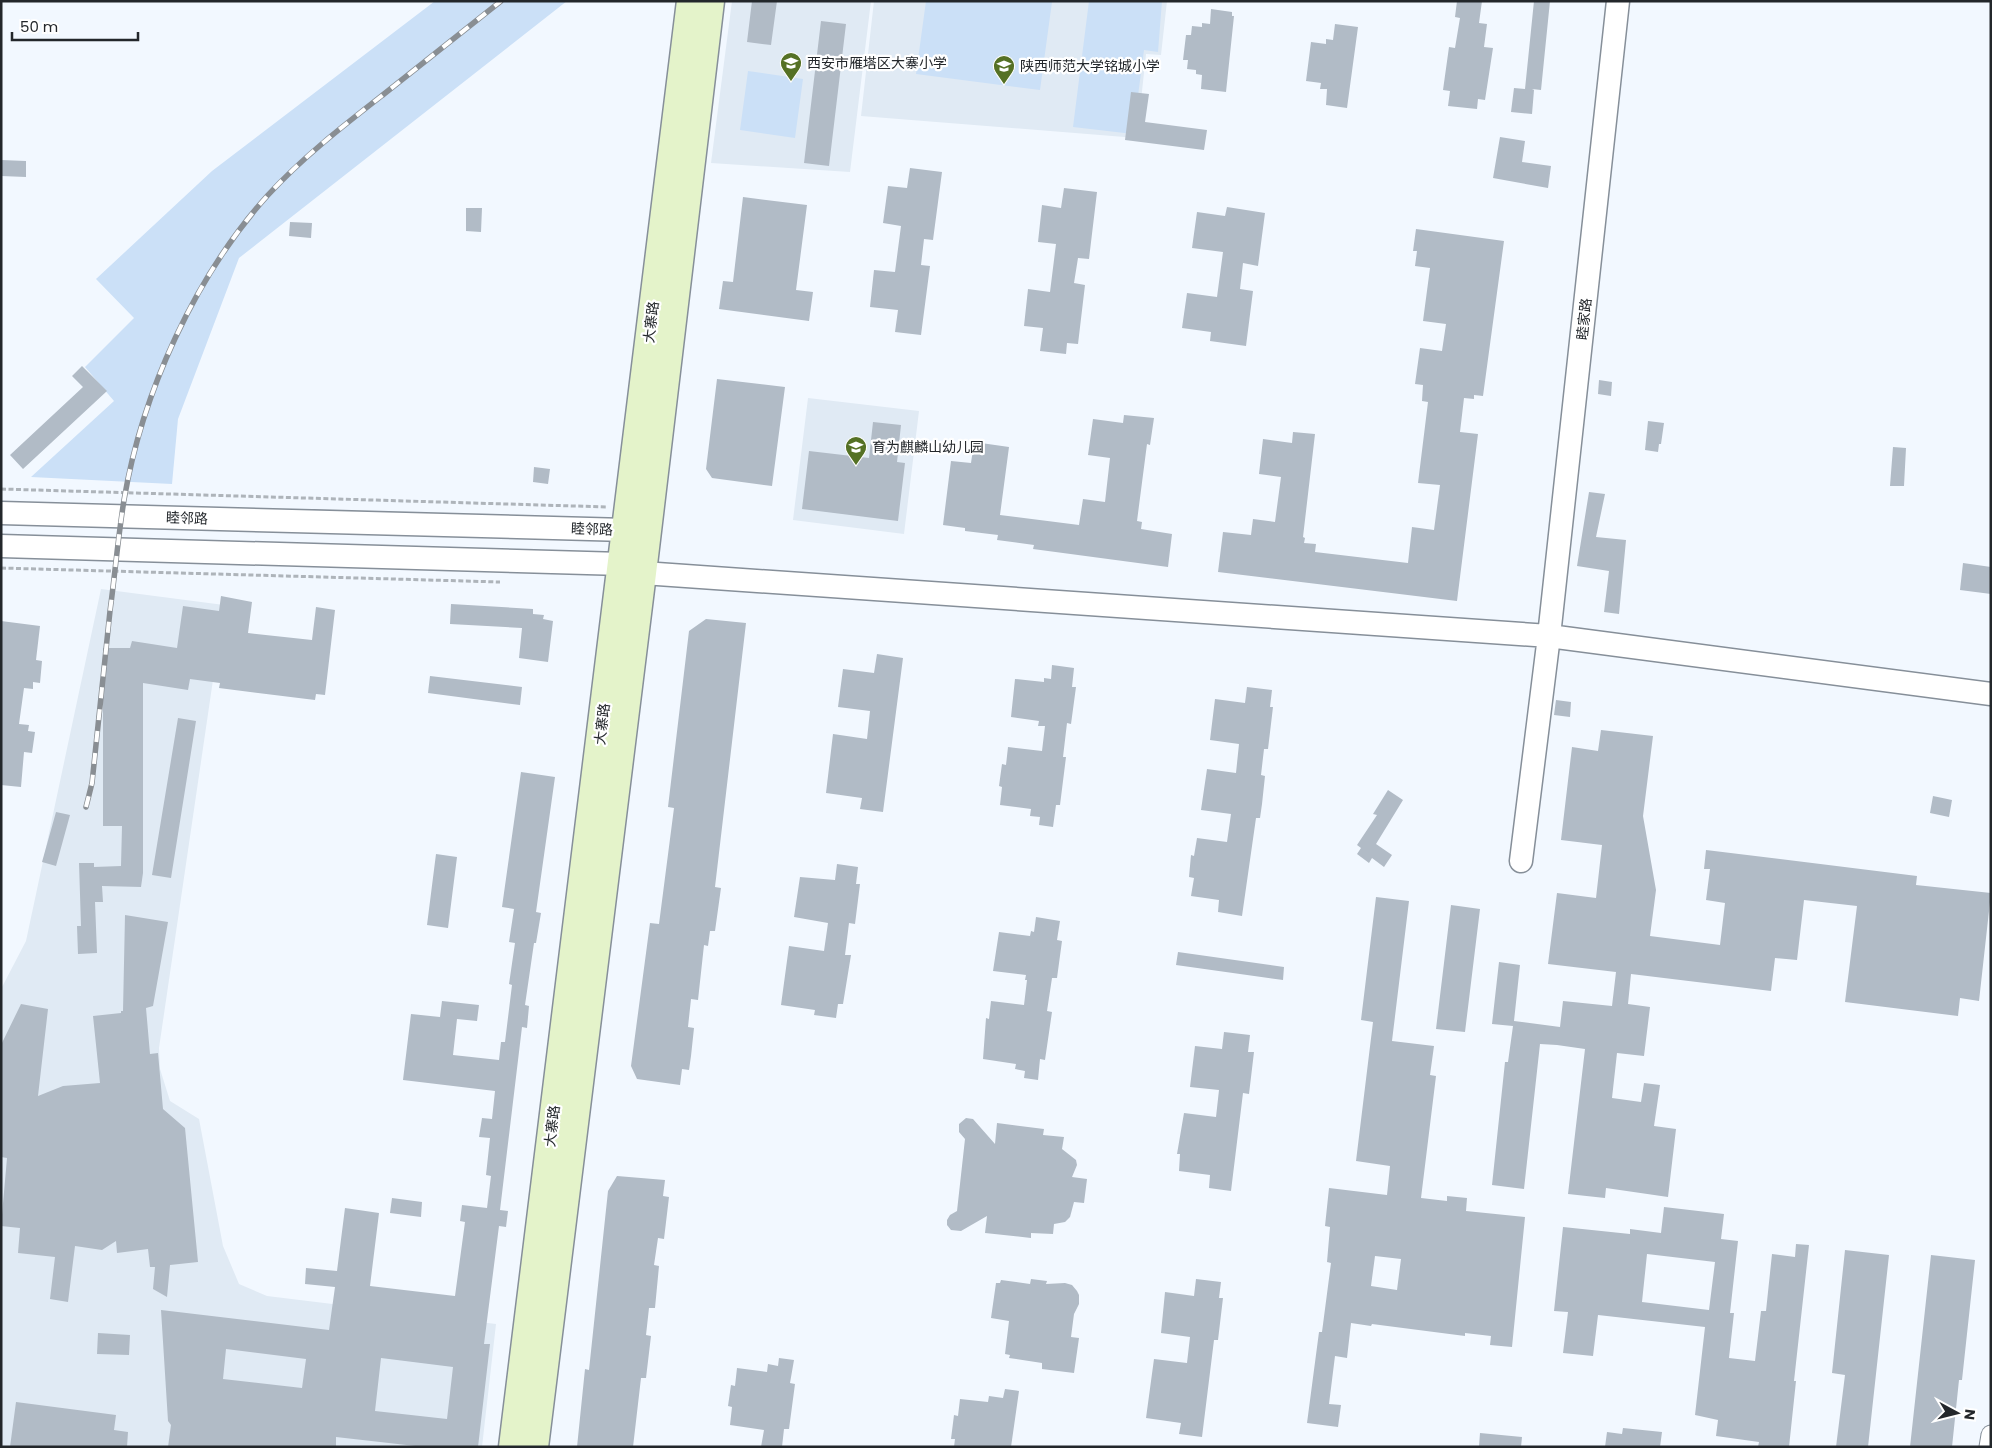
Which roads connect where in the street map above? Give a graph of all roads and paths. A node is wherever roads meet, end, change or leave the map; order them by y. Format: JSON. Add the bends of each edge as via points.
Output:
{"nodes":[{"id":1,"x":690,"y":1,"type":"edge"},
{"id":2,"x":711,"y":1,"type":"edge"},
{"id":3,"x":1618,"y":1,"type":"edge"},
{"id":4,"x":1,"y":489,"type":"edge"},
{"id":5,"x":1,"y":513,"type":"edge"},
{"id":6,"x":627,"y":519,"type":"junction"},
{"id":7,"x":1,"y":546,"type":"edge"},
{"id":8,"x":646,"y":546,"type":"junction"},
{"id":9,"x":1,"y":568,"type":"edge"},
{"id":10,"x":632,"y":568,"type":"junction"},
{"id":11,"x":504,"y":582,"type":"dead end"},
{"id":12,"x":1549,"y":636,"type":"junction"},
{"id":13,"x":1991,"y":694,"type":"edge"},
{"id":14,"x":1521,"y":861,"type":"dead end"},
{"id":15,"x":1991,"y":1434,"type":"edge"},
{"id":16,"x":512,"y":1447,"type":"edge"},
{"id":17,"x":535,"y":1447,"type":"edge"},
{"id":18,"x":1989,"y":1447,"type":"edge"}],
"edges":[{"from":1,"to":6,"type":"main road","name":"大寨路"},
{"from":2,"to":8,"type":"main road","name":"大寨路"},
{"from":3,"to":12,"type":"street","name":"睦家路"},
{"from":4,"to":6,"type":"path"},
{"from":5,"to":6,"type":"street","name":"睦邻路"},
{"from":6,"to":8,"type":"street","name":"睦邻路"},
{"from":6,"to":10,"type":"main road","name":"大寨路"},
{"from":7,"to":10,"type":"street"},
{"from":8,"to":10,"type":"main road","name":"大寨路"},
{"from":9,"to":11,"type":"path"},
{"from":10,"to":12,"type":"street"},
{"from":10,"to":16,"type":"main road","name":"大寨路"},
{"from":10,"to":17,"type":"main road","name":"大寨路"},
{"from":12,"to":13,"type":"street"},
{"from":12,"to":14,"type":"street","name":"睦家路"},
{"from":15,"to":18,"type":"street"}]}
